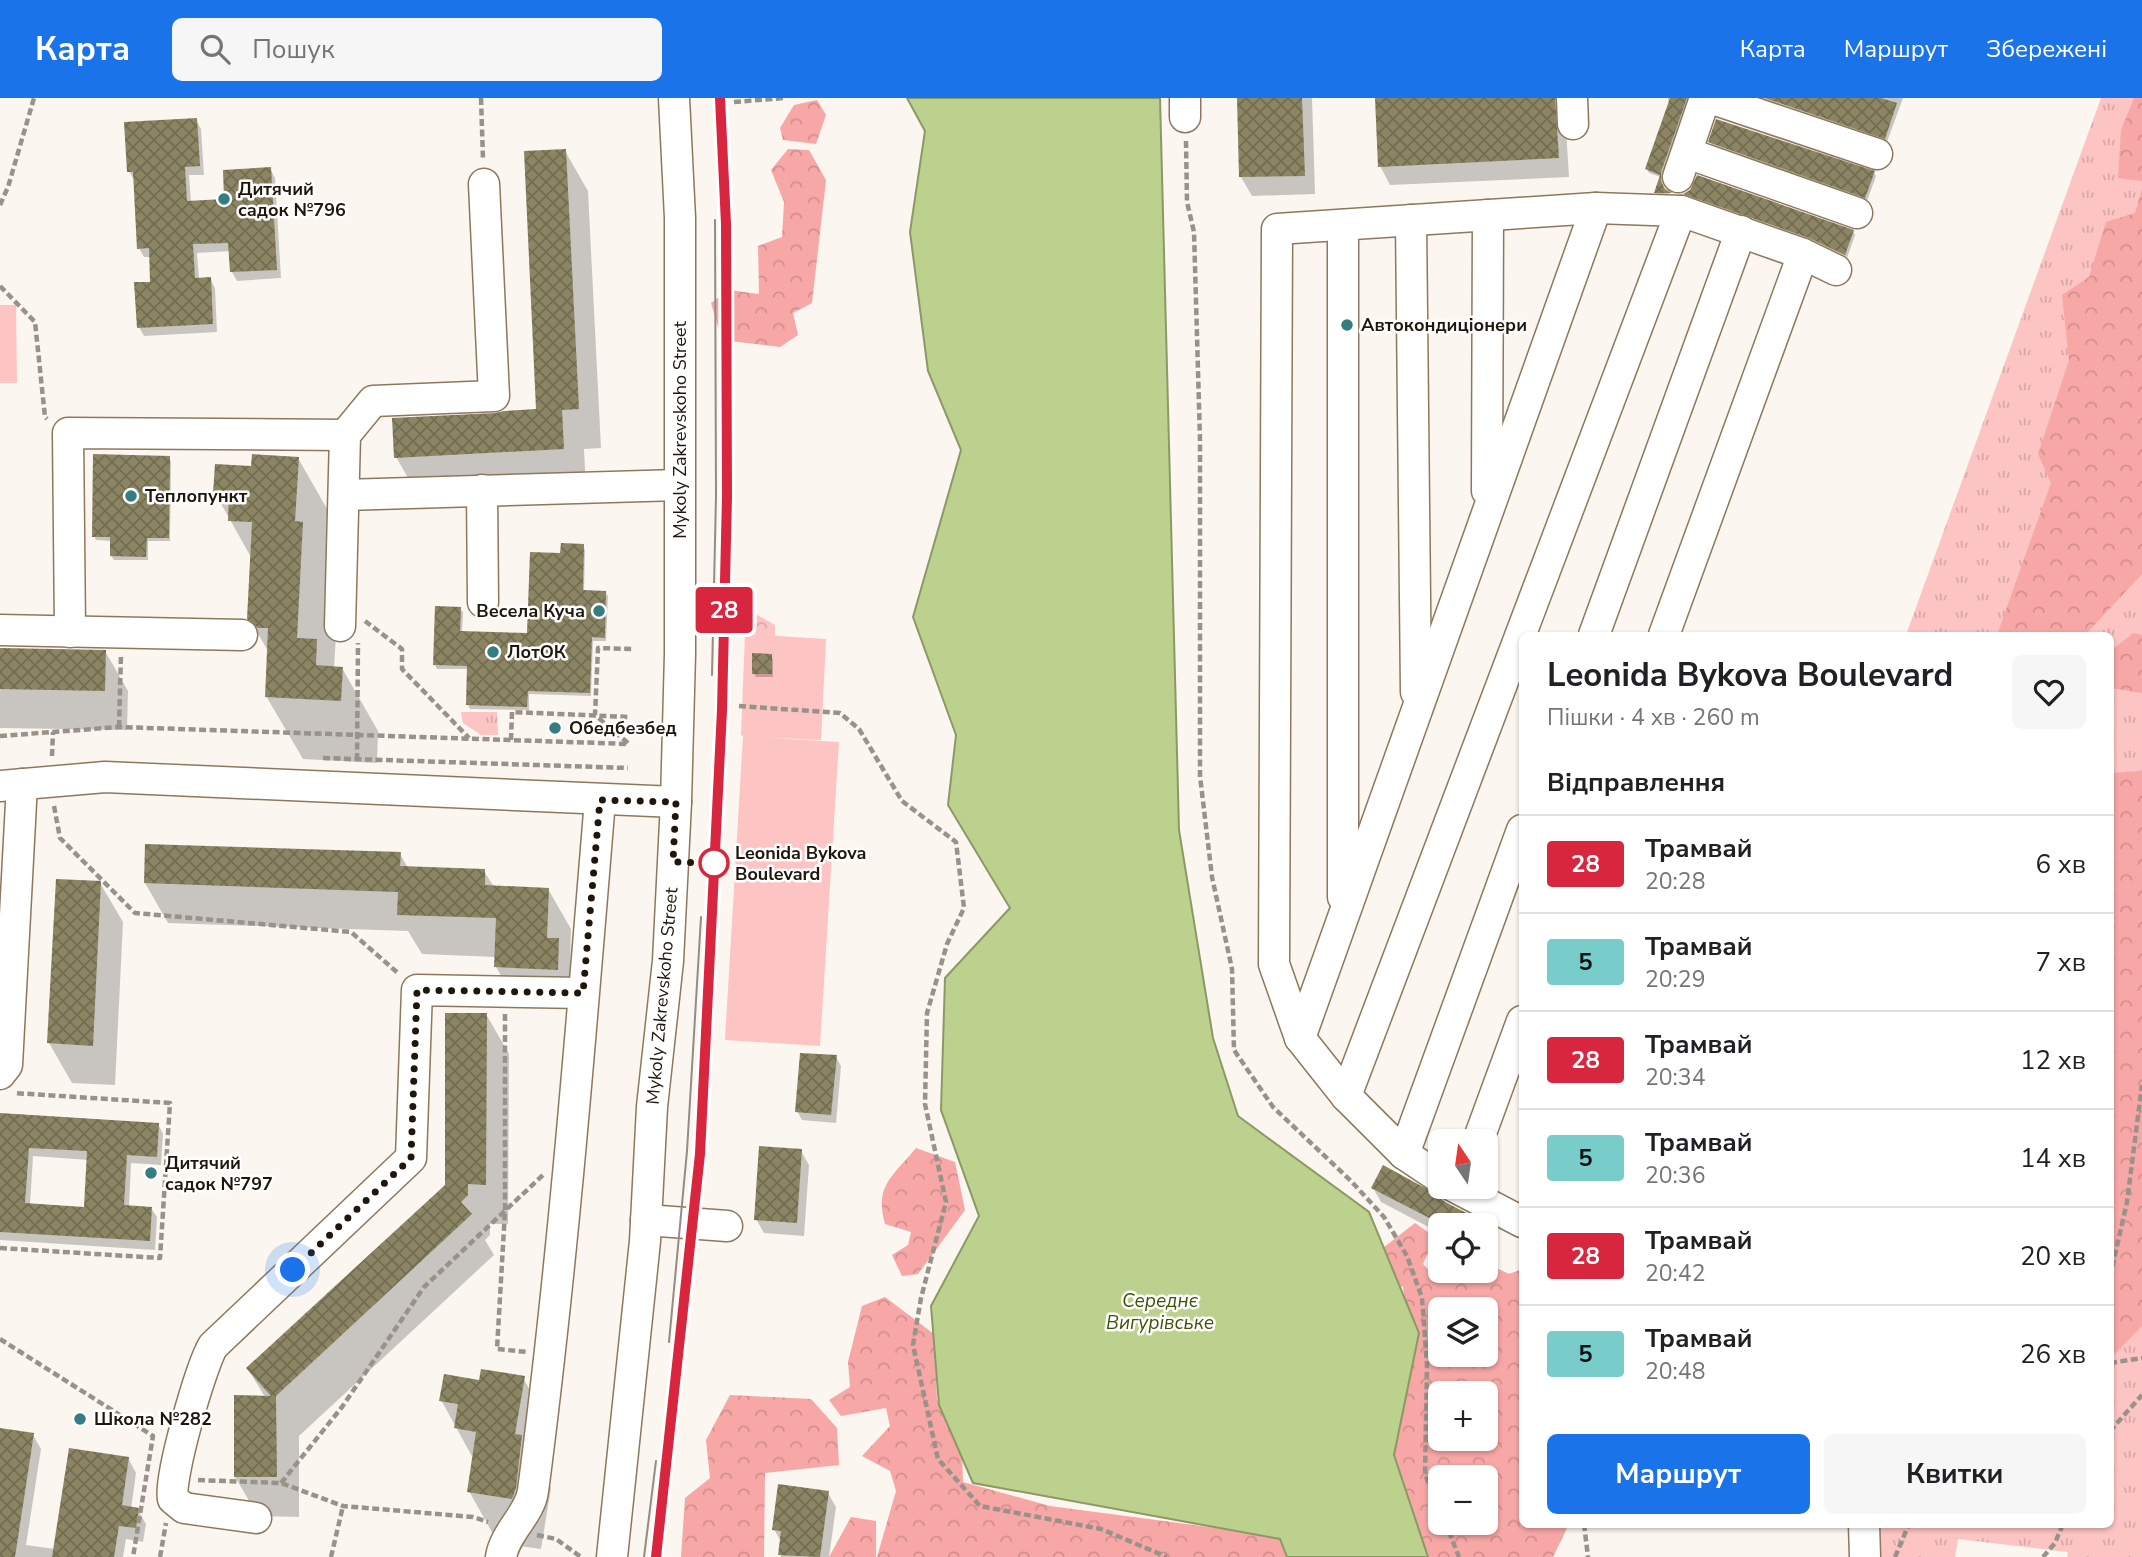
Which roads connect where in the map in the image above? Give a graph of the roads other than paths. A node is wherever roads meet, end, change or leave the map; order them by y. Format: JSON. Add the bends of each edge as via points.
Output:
{"nodes":[{"id":1,"x":674,"y":98,"type":"edge"},
{"id":2,"x":1708,"y":98,"type":"edge"},
{"id":3,"x":1877,"y":154,"type":"dead end"},
{"id":4,"x":484,"y":184,"type":"road end"},
{"id":5,"x":1596,"y":208,"type":"junction"},
{"id":6,"x":1681,"y":211,"type":"junction"},
{"id":7,"x":1857,"y":213,"type":"dead end"},
{"id":8,"x":1488,"y":215,"type":"junction"},
{"id":9,"x":1411,"y":220,"type":"junction"},
{"id":10,"x":1343,"y":225,"type":"junction"},
{"id":11,"x":1741,"y":231,"type":"junction"},
{"id":12,"x":1803,"y":254,"type":"junction"},
{"id":13,"x":1836,"y":270,"type":"dead end"},
{"id":14,"x":345,"y":435,"type":"junction"},
{"id":15,"x":679,"y":485,"type":"junction"},
{"id":16,"x":482,"y":490,"type":"junction"},
{"id":17,"x":344,"y":495,"type":"junction"},
{"id":18,"x":1487,"y":514,"type":"junction"},
{"id":19,"x":483,"y":602,"type":"dead end"},
{"id":20,"x":346,"y":622,"type":"road end"},
{"id":21,"x":0,"y":631,"type":"edge"},
{"id":22,"x":70,"y":632,"type":"junction"},
{"id":23,"x":1522,"y":632,"type":"edge"},
{"id":24,"x":1595,"y":632,"type":"edge"},
{"id":25,"x":1665,"y":632,"type":"edge"},
{"id":26,"x":242,"y":635,"type":"dead end"},
{"id":27,"x":1519,"y":639,"type":"edge"},
{"id":28,"x":1416,"y":713,"type":"junction"},
{"id":29,"x":11,"y":785,"type":"edge"},
{"id":30,"x":600,"y":800,"type":"junction"},
{"id":31,"x":676,"y":802,"type":"junction"},
{"id":32,"x":1519,"y":838,"type":"edge"},
{"id":33,"x":1343,"y":918,"type":"junction"},
{"id":34,"x":583,"y":993,"type":"junction"},
{"id":35,"x":1519,"y":1029,"type":"edge"},
{"id":36,"x":1300,"y":1038,"type":"junction"},
{"id":37,"x":7,"y":1084,"type":"edge"},
{"id":38,"x":1346,"y":1096,"type":"junction"},
{"id":39,"x":1482,"y":1129,"type":"edge"},
{"id":40,"x":1404,"y":1154,"type":"junction"},
{"id":41,"x":1428,"y":1169,"type":"edge"},
{"id":42,"x":1479,"y":1199,"type":"edge"},
{"id":43,"x":1518,"y":1219,"type":"edge"},
{"id":44,"x":646,"y":1220,"type":"junction"},
{"id":45,"x":727,"y":1226,"type":"dead end"},
{"id":46,"x":256,"y":1517,"type":"dead end"},
{"id":47,"x":1864,"y":1528,"type":"edge"},
{"id":48,"x":501,"y":1557,"type":"edge"},
{"id":49,"x":612,"y":1557,"type":"edge"},
{"id":50,"x":1866,"y":1557,"type":"edge"}],
"edges":[{"from":1,"to":15,"type":"street","name":"Mykoly Zakrevskoho Street","via":[[680,218]]},
{"from":2,"to":3,"type":"street"},
{"from":2,"to":7,"type":"street","via":[[1682,165]]},
{"from":4,"to":14,"type":"street","via":[[494,396],[373,401]]},
{"from":5,"to":6,"type":"street"},
{"from":5,"to":8,"type":"street"},
{"from":5,"to":18,"type":"street"},
{"from":6,"to":11,"type":"street"},
{"from":6,"to":23,"type":"street"},
{"from":8,"to":9,"type":"street"},
{"from":8,"to":18,"type":"street"},
{"from":9,"to":10,"type":"street"},
{"from":9,"to":28,"type":"street"},
{"from":10,"to":33,"type":"street"},
{"from":10,"to":36,"type":"street","via":[[1277,229],[1274,964]]},
{"from":11,"to":12,"type":"street"},
{"from":11,"to":24,"type":"street"},
{"from":12,"to":13,"type":"street"},
{"from":12,"to":25,"type":"street"},
{"from":14,"to":17,"type":"street"},
{"from":14,"to":22,"type":"street","via":[[68,433]]},
{"from":15,"to":16,"type":"street"},
{"from":15,"to":31,"type":"street","name":"Mykoly Zakrevskoho Street"},
{"from":16,"to":17,"type":"street"},
{"from":16,"to":19,"type":"street"},
{"from":17,"to":20,"type":"street"},
{"from":18,"to":28,"type":"street"},
{"from":21,"to":22,"type":"street"},
{"from":22,"to":26,"type":"street"},
{"from":27,"to":38,"type":"street"},
{"from":28,"to":33,"type":"street"},
{"from":29,"to":30,"type":"street","via":[[105,777]]},
{"from":29,"to":37,"type":"street"},
{"from":30,"to":31,"type":"street"},
{"from":30,"to":34,"type":"street"},
{"from":31,"to":44,"type":"street","name":"Mykoly Zakrevskoho Street"},
{"from":32,"to":40,"type":"street"},
{"from":33,"to":36,"type":"street"},
{"from":34,"to":46,"type":"street","via":[[417,990],[411,1158],[213,1346],[160,1474],[173,1499],[184,1508]]},
{"from":34,"to":48,"type":"street","via":[[533,1496],[503,1545]]},
{"from":35,"to":39,"type":"street"},
{"from":36,"to":38,"type":"street"},
{"from":38,"to":40,"type":"street"},
{"from":40,"to":41,"type":"street"},
{"from":42,"to":43,"type":"street"},
{"from":44,"to":45,"type":"street"},
{"from":44,"to":49,"type":"street","name":"Mykoly Zakrevskoho Street"},
{"from":47,"to":50,"type":"street"}]}
